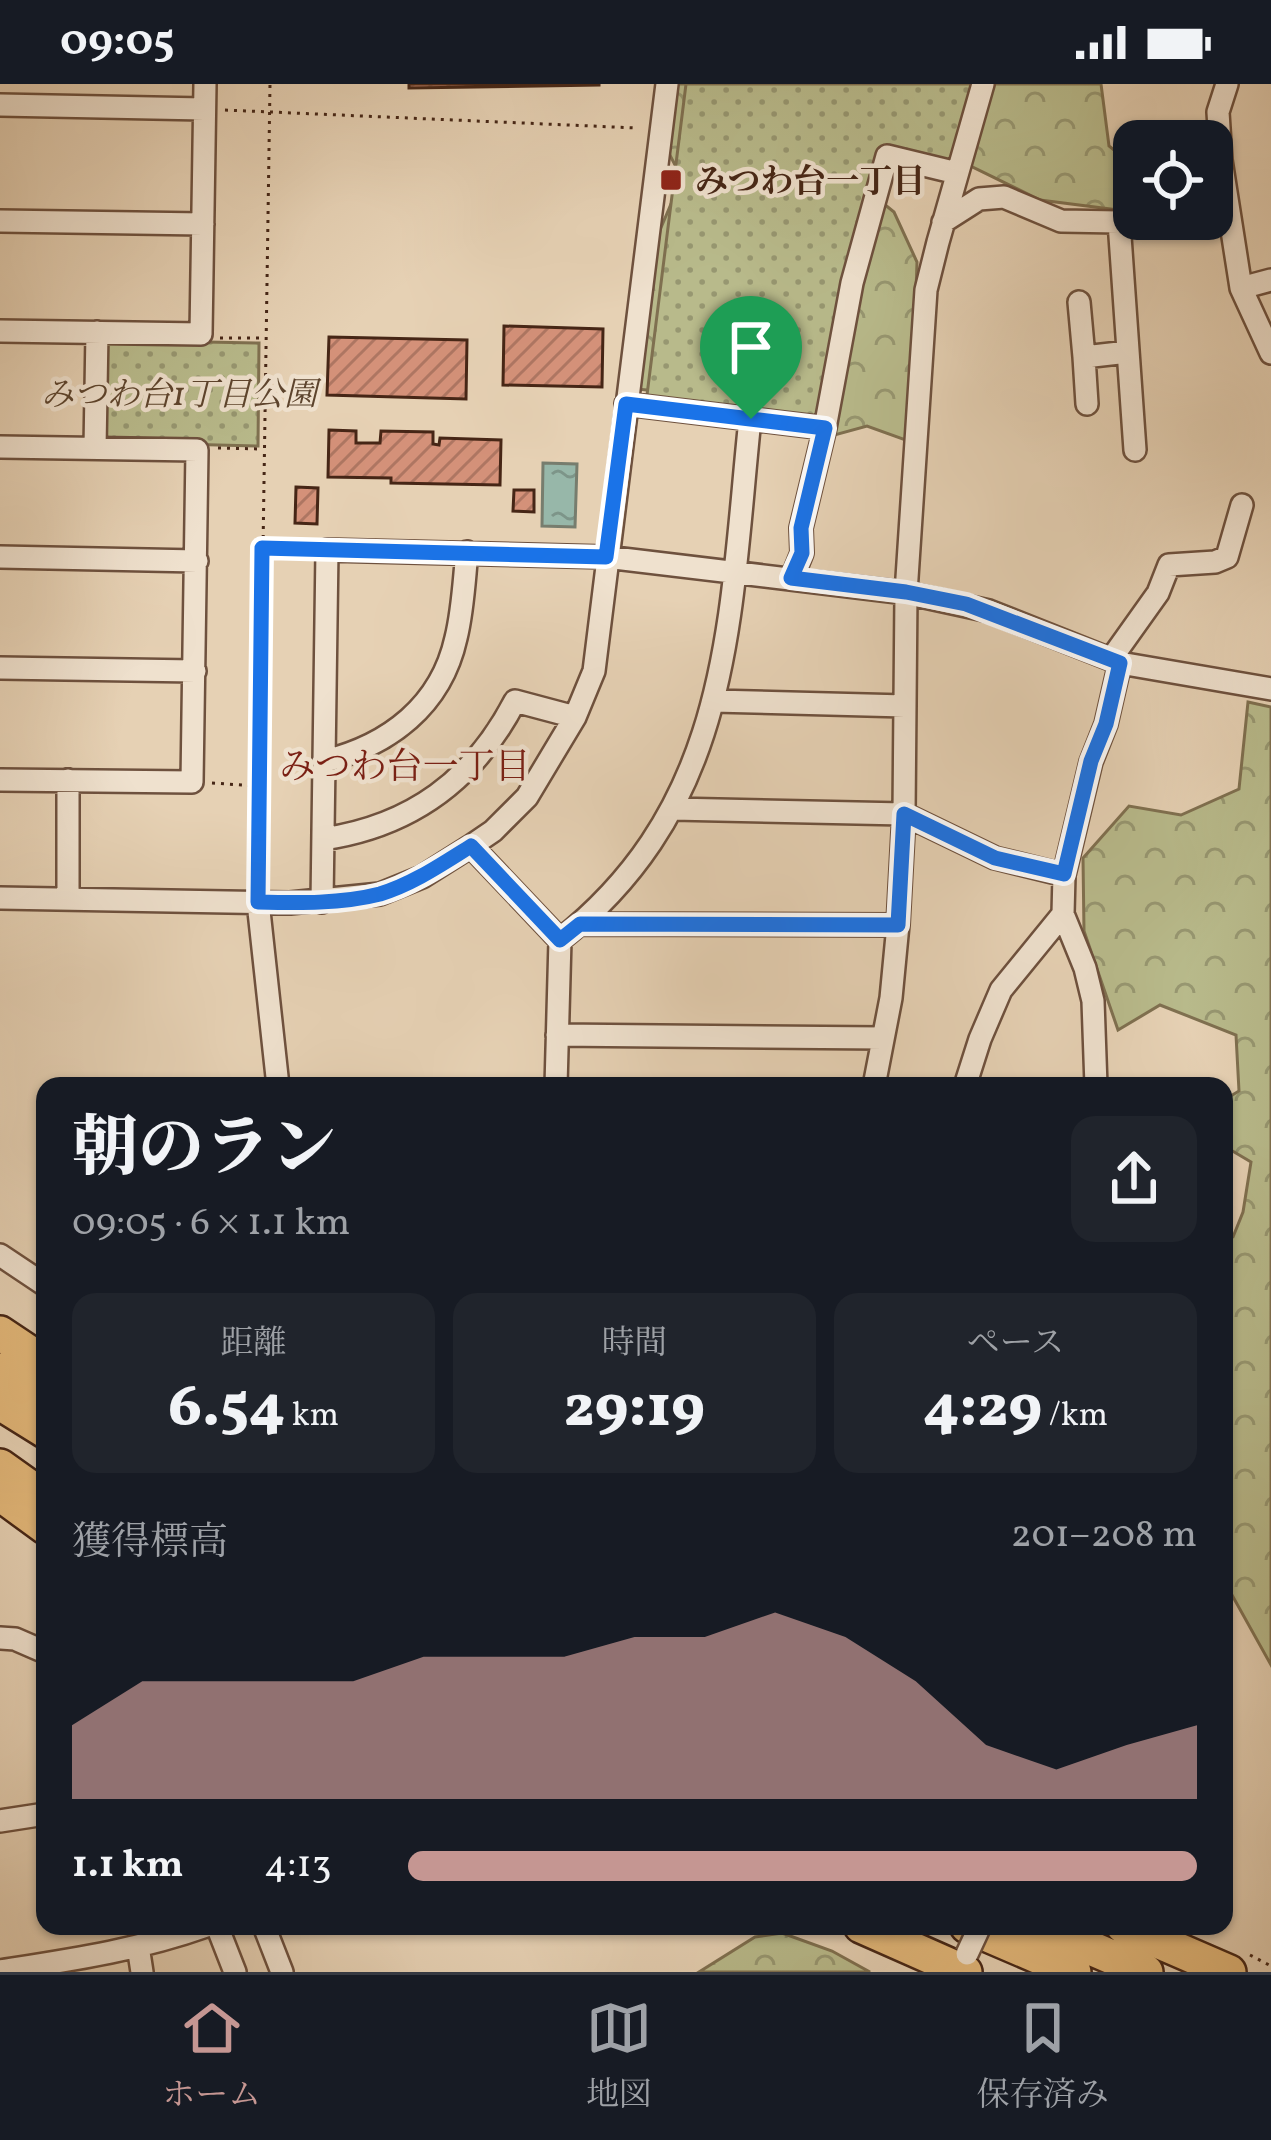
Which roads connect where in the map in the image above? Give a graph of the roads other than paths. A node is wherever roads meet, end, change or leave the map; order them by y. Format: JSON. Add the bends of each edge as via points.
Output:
{"nodes":[{"id":1,"x":205,"y":84,"type":"edge"},
{"id":2,"x":667,"y":84,"type":"edge"},
{"id":3,"x":983,"y":84,"type":"edge"},
{"id":4,"x":1227,"y":84,"type":"edge"},
{"id":5,"x":0,"y":105,"type":"edge"},
{"id":6,"x":204,"y":109,"type":"junction"},
{"id":7,"x":637,"y":128,"type":"road end"},
{"id":8,"x":661,"y":131,"type":"junction"},
{"id":9,"x":958,"y":173,"type":"junction"},
{"id":10,"x":0,"y":221,"type":"edge"},
{"id":11,"x":943,"y":222,"type":"junction"},
{"id":12,"x":203,"y":224,"type":"junction"},
{"id":13,"x":1271,"y":280,"type":"edge"},
{"id":14,"x":1241,"y":288,"type":"junction"},
{"id":15,"x":1079,"y":302,"type":"dead end"},
{"id":16,"x":0,"y":331,"type":"edge"},
{"id":17,"x":97,"y":332,"type":"junction"},
{"id":18,"x":1128,"y":352,"type":"junction"},
{"id":19,"x":1271,"y":353,"type":"edge"},
{"id":20,"x":1084,"y":357,"type":"junction"},
{"id":21,"x":626,"y":404,"type":"junction"},
{"id":22,"x":1087,"y":404,"type":"dead end"},
{"id":23,"x":751,"y":419,"type":"junction"},
{"id":24,"x":825,"y":428,"type":"junction"},
{"id":25,"x":0,"y":447,"type":"edge"},
{"id":26,"x":95,"y":448,"type":"junction"},
{"id":27,"x":1135,"y":450,"type":"dead end"},
{"id":28,"x":1242,"y":505,"type":"dead end"},
{"id":29,"x":467,"y":552,"type":"junction"},
{"id":30,"x":0,"y":557,"type":"edge"},
{"id":31,"x":606,"y":557,"type":"junction"},
{"id":32,"x":196,"y":561,"type":"junction"},
{"id":33,"x":734,"y":571,"type":"junction"},
{"id":34,"x":791,"y":578,"type":"junction"},
{"id":35,"x":906,"y":592,"type":"junction"},
{"id":36,"x":1116,"y":661,"type":"junction"},
{"id":37,"x":0,"y":668,"type":"edge"},
{"id":38,"x":195,"y":671,"type":"junction"},
{"id":39,"x":1271,"y":689,"type":"edge"},
{"id":40,"x":714,"y":701,"type":"junction"},
{"id":41,"x":905,"y":706,"type":"junction"},
{"id":42,"x":575,"y":717,"type":"junction"},
{"id":43,"x":325,"y":761,"type":"junction"},
{"id":44,"x":0,"y":780,"type":"edge"},
{"id":45,"x":68,"y":781,"type":"junction"},
{"id":46,"x":673,"y":809,"type":"junction"},
{"id":47,"x":904,"y":814,"type":"junction"},
{"id":48,"x":323,"y":839,"type":"junction"},
{"id":49,"x":471,"y":846,"type":"junction"},
{"id":50,"x":1064,"y":874,"type":"junction"},
{"id":51,"x":0,"y":898,"type":"edge"},
{"id":52,"x":68,"y":899,"type":"junction"},
{"id":53,"x":258,"y":902,"type":"junction"},
{"id":54,"x":322,"y":902,"type":"junction"},
{"id":55,"x":1063,"y":914,"type":"junction"},
{"id":56,"x":580,"y":924,"type":"junction"},
{"id":57,"x":898,"y":925,"type":"junction"},
{"id":58,"x":560,"y":940,"type":"junction"},
{"id":59,"x":557,"y":1035,"type":"junction"},
{"id":60,"x":883,"y":1037,"type":"junction"},
{"id":61,"x":277,"y":1077,"type":"edge"},
{"id":62,"x":556,"y":1077,"type":"edge"},
{"id":63,"x":876,"y":1077,"type":"edge"},
{"id":64,"x":968,"y":1077,"type":"edge"},
{"id":65,"x":1096,"y":1077,"type":"edge"},
{"id":66,"x":0,"y":1255,"type":"edge"},
{"id":67,"x":36,"y":1280,"type":"edge"},
{"id":68,"x":0,"y":1333,"type":"edge"},
{"id":69,"x":36,"y":1357,"type":"edge"},
{"id":70,"x":0,"y":1370,"type":"edge"},
{"id":71,"x":36,"y":1392,"type":"edge"},
{"id":72,"x":0,"y":1403,"type":"edge"},
{"id":73,"x":36,"y":1425,"type":"edge"},
{"id":74,"x":0,"y":1444,"type":"edge"},
{"id":75,"x":0,"y":1466,"type":"edge"},
{"id":76,"x":36,"y":1466,"type":"edge"},
{"id":77,"x":36,"y":1492,"type":"edge"},
{"id":78,"x":0,"y":1494,"type":"edge"},
{"id":79,"x":36,"y":1520,"type":"edge"},
{"id":80,"x":0,"y":1638,"type":"edge"},
{"id":81,"x":36,"y":1648,"type":"edge"},
{"id":82,"x":36,"y":1815,"type":"edge"},
{"id":83,"x":0,"y":1821,"type":"edge"},
{"id":84,"x":182,"y":1935,"type":"edge"},
{"id":85,"x":221,"y":1935,"type":"edge"},
{"id":86,"x":268,"y":1935,"type":"edge"},
{"id":87,"x":889,"y":1935,"type":"edge"},
{"id":88,"x":1061,"y":1935,"type":"edge"},
{"id":89,"x":1144,"y":1935,"type":"edge"},
{"id":90,"x":139,"y":1946,"type":"junction"},
{"id":91,"x":963,"y":1959,"type":"edge"},
{"id":92,"x":88,"y":1965,"type":"edge"},
{"id":93,"x":0,"y":1971,"type":"edge"},
{"id":94,"x":142,"y":1972,"type":"edge"},
{"id":95,"x":235,"y":1972,"type":"edge"},
{"id":96,"x":282,"y":1972,"type":"edge"},
{"id":97,"x":1074,"y":1972,"type":"edge"},
{"id":98,"x":1146,"y":1972,"type":"edge"},
{"id":99,"x":1228,"y":1972,"type":"edge"}],
"edges":[{"from":1,"to":6,"type":"street"},
{"from":2,"to":8,"type":"street"},
{"from":3,"to":9,"type":"street"},
{"from":4,"to":14,"type":"street","via":[[1218,112],[1220,160]]},
{"from":5,"to":6,"type":"street"},
{"from":6,"to":12,"type":"street"},
{"from":7,"to":8,"type":"street"},
{"from":8,"to":21,"type":"street"},
{"from":9,"to":11,"type":"street"},
{"from":9,"to":24,"type":"street","via":[[887,156]]},
{"from":10,"to":12,"type":"street"},
{"from":11,"to":18,"type":"street","via":[[979,199],[1004,197],[1061,220],[1119,222]]},
{"from":11,"to":35,"type":"street","via":[[926,290]]},
{"from":12,"to":17,"type":"street","via":[[201,334]]},
{"from":13,"to":14,"type":"street"},
{"from":14,"to":19,"type":"street"},
{"from":15,"to":20,"type":"street"},
{"from":16,"to":17,"type":"street"},
{"from":17,"to":26,"type":"street"},
{"from":18,"to":20,"type":"street"},
{"from":18,"to":27,"type":"street"},
{"from":20,"to":22,"type":"street"},
{"from":21,"to":23,"type":"street"},
{"from":21,"to":31,"type":"street"},
{"from":23,"to":24,"type":"street"},
{"from":23,"to":33,"type":"street"},
{"from":24,"to":34,"type":"street"},
{"from":25,"to":26,"type":"street"},
{"from":26,"to":32,"type":"street","via":[[197,450]]},
{"from":28,"to":36,"type":"street","via":[[1227,557],[1169,566]]},
{"from":29,"to":31,"type":"street"},
{"from":29,"to":43,"type":"street","via":[[455,643],[435,688],[377,743]]},
{"from":29,"to":43,"type":"street","via":[[328,550]]},
{"from":30,"to":32,"type":"street"},
{"from":31,"to":33,"type":"street"},
{"from":31,"to":42,"type":"street","via":[[594,671]]},
{"from":32,"to":38,"type":"street"},
{"from":33,"to":34,"type":"street"},
{"from":33,"to":40,"type":"street"},
{"from":34,"to":35,"type":"street"},
{"from":35,"to":36,"type":"street","via":[[989,611]]},
{"from":35,"to":41,"type":"street"},
{"from":36,"to":39,"type":"street"},
{"from":36,"to":50,"type":"street"},
{"from":37,"to":38,"type":"street"},
{"from":38,"to":45,"type":"street","via":[[192,782]]},
{"from":40,"to":41,"type":"street"},
{"from":40,"to":46,"type":"street"},
{"from":41,"to":47,"type":"street"},
{"from":42,"to":48,"type":"street","via":[[515,701],[482,754],[430,800],[370,829]]},
{"from":42,"to":49,"type":"street","via":[[527,797]]},
{"from":43,"to":48,"type":"street"},
{"from":44,"to":45,"type":"street"},
{"from":45,"to":52,"type":"street"},
{"from":46,"to":47,"type":"street"},
{"from":46,"to":56,"type":"street"},
{"from":47,"to":50,"type":"street","via":[[995,858]]},
{"from":47,"to":57,"type":"street"},
{"from":48,"to":54,"type":"street"},
{"from":49,"to":54,"type":"street","via":[[380,894]]},
{"from":49,"to":58,"type":"street"},
{"from":50,"to":55,"type":"street"},
{"from":51,"to":52,"type":"street"},
{"from":52,"to":53,"type":"street"},
{"from":53,"to":54,"type":"street"},
{"from":53,"to":61,"type":"street"},
{"from":55,"to":64,"type":"street","via":[[1001,990]]},
{"from":55,"to":65,"type":"street","via":[[1093,1001]]},
{"from":56,"to":57,"type":"street"},
{"from":56,"to":58,"type":"street"},
{"from":57,"to":60,"type":"street"},
{"from":58,"to":59,"type":"street"},
{"from":59,"to":60,"type":"street"},
{"from":59,"to":62,"type":"street"},
{"from":60,"to":63,"type":"street"},
{"from":66,"to":67,"type":"street"},
{"from":68,"to":69,"type":"highway"},
{"from":70,"to":71,"type":"highway"},
{"from":72,"to":73,"type":"highway"},
{"from":74,"to":76,"type":"highway"},
{"from":75,"to":77,"type":"highway"},
{"from":78,"to":79,"type":"highway"},
{"from":80,"to":81,"type":"street"},
{"from":82,"to":83,"type":"street"},
{"from":84,"to":90,"type":"street"},
{"from":85,"to":95,"type":"street"},
{"from":86,"to":96,"type":"street"},
{"from":87,"to":91,"type":"highway"},
{"from":88,"to":98,"type":"highway"},
{"from":89,"to":99,"type":"highway"},
{"from":90,"to":92,"type":"street"},
{"from":90,"to":94,"type":"street"},
{"from":91,"to":97,"type":"highway"},
{"from":92,"to":93,"type":"street"}]}
